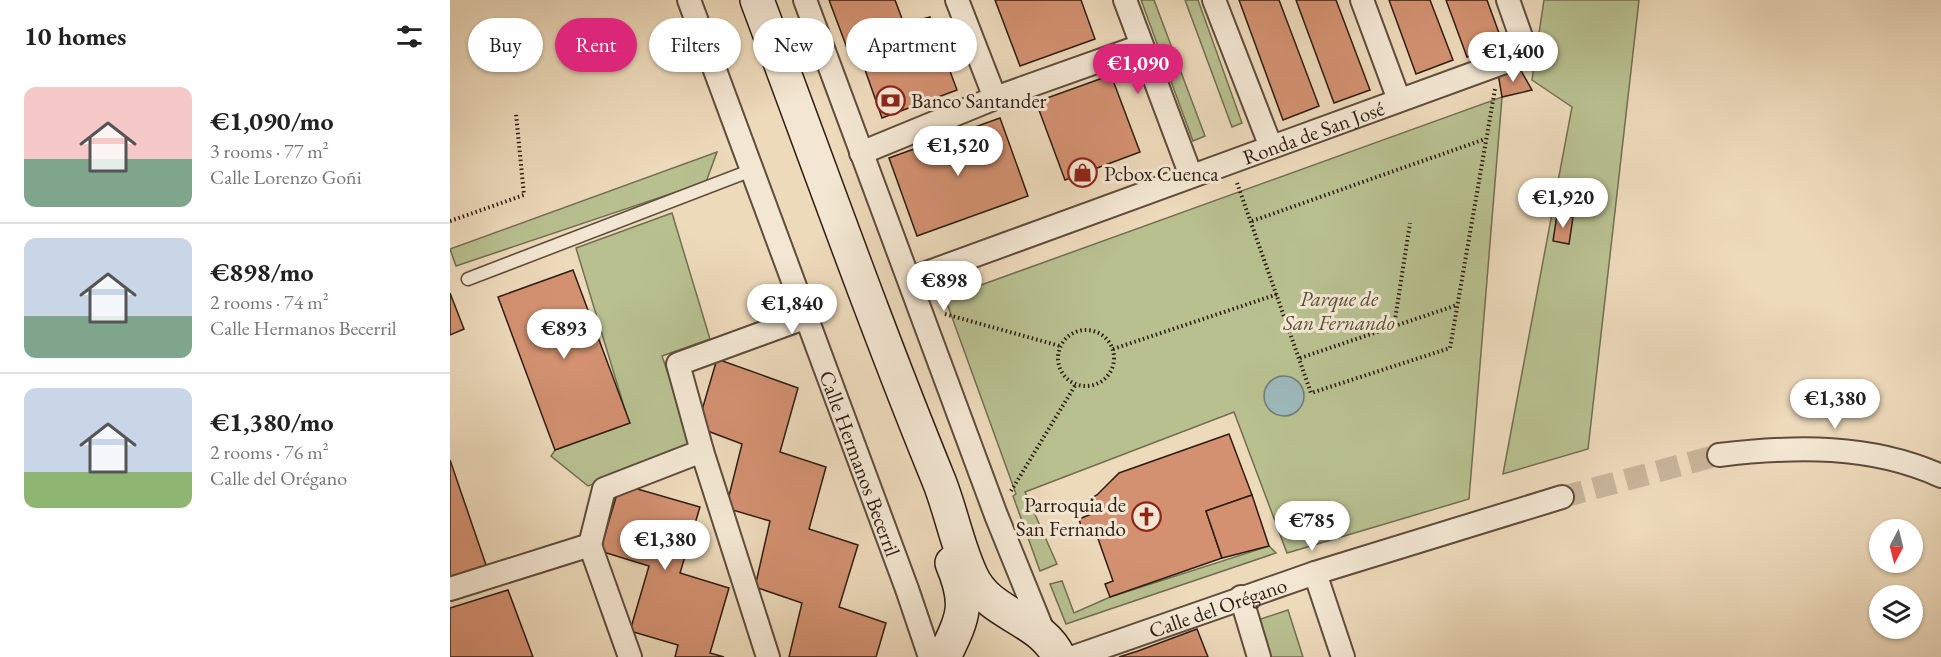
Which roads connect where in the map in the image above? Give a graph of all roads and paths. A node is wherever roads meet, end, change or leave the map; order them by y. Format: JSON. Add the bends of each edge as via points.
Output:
{"nodes":[{"id":1,"x":689,"y":0,"type":"edge"},
{"id":2,"x":734,"y":0,"type":"edge"},
{"id":3,"x":757,"y":0,"type":"edge"},
{"id":4,"x":805,"y":0,"type":"edge"},
{"id":5,"x":957,"y":0,"type":"edge"},
{"id":6,"x":1125,"y":0,"type":"edge"},
{"id":7,"x":1214,"y":0,"type":"edge"},
{"id":8,"x":1362,"y":0,"type":"edge"},
{"id":9,"x":1508,"y":0,"type":"edge"},
{"id":10,"x":1141,"y":46,"type":"junction"},
{"id":11,"x":1498,"y":64,"type":"junction"},
{"id":12,"x":995,"y":98,"type":"junction"},
{"id":13,"x":1399,"y":100,"type":"junction"},
{"id":14,"x":516,"y":114,"type":"dead end"},
{"id":15,"x":1485,"y":139,"type":"junction"},
{"id":16,"x":1271,"y":147,"type":"junction"},
{"id":17,"x":861,"y":153,"type":"junction"},
{"id":18,"x":1229,"y":162,"type":"junction"},
{"id":19,"x":752,"y":170,"type":"junction"},
{"id":20,"x":1191,"y":176,"type":"junction"},
{"id":21,"x":450,"y":221,"type":"edge"},
{"id":22,"x":1252,"y":221,"type":"junction"},
{"id":23,"x":1410,"y":223,"type":"dead end"},
{"id":24,"x":468,"y":279,"type":"dead end"},
{"id":25,"x":910,"y":279,"type":"junction"},
{"id":26,"x":1278,"y":294,"type":"junction"},
{"id":27,"x":1457,"y":305,"type":"junction"},
{"id":28,"x":921,"y":307,"type":"junction"},
{"id":29,"x":807,"y":317,"type":"junction"},
{"id":30,"x":1394,"y":326,"type":"junction"},
{"id":31,"x":1060,"y":346,"type":"junction"},
{"id":32,"x":1113,"y":349,"type":"junction"},
{"id":33,"x":1300,"y":358,"type":"junction"},
{"id":34,"x":1076,"y":384,"type":"junction"},
{"id":35,"x":702,"y":451,"type":"junction"},
{"id":36,"x":1719,"y":455,"type":"tunnel mouth"},
{"id":37,"x":1941,"y":476,"type":"edge"},
{"id":38,"x":1563,"y":497,"type":"tunnel mouth"},
{"id":39,"x":996,"y":515,"type":"junction"},
{"id":40,"x":590,"y":545,"type":"junction"},
{"id":41,"x":1315,"y":573,"type":"junction"},
{"id":42,"x":450,"y":589,"type":"edge"},
{"id":43,"x":1241,"y":597,"type":"junction"},
{"id":44,"x":1056,"y":646,"type":"edge"},
{"id":45,"x":941,"y":654,"type":"edge"},
{"id":46,"x":630,"y":657,"type":"edge"},
{"id":47,"x":768,"y":657,"type":"edge"},
{"id":48,"x":1259,"y":657,"type":"edge"},
{"id":49,"x":1343,"y":657,"type":"edge"}],
"edges":[{"from":1,"to":19,"type":"street","name":"Calle Hermanos Becerril"},
{"from":2,"to":45,"type":"main road","name":"Calle Hermanos Becerril","via":[[843,296],[956,572],[963,607]]},
{"from":3,"to":44,"type":"main road","via":[[940,484],[970,575],[992,601]]},
{"from":4,"to":17,"type":"street"},
{"from":5,"to":12,"type":"street"},
{"from":6,"to":10,"type":"street"},
{"from":7,"to":16,"type":"street"},
{"from":8,"to":13,"type":"street"},
{"from":9,"to":11,"type":"street","name":"Ronda de San José","via":[[1527,54]]},
{"from":10,"to":12,"type":"street"},
{"from":10,"to":20,"type":"street"},
{"from":11,"to":13,"type":"street","name":"Ronda de San José"},
{"from":11,"to":15,"type":"path"},
{"from":12,"to":17,"type":"street"},
{"from":13,"to":16,"type":"street","name":"Ronda de San José"},
{"from":14,"to":21,"type":"path","via":[[524,195]]},
{"from":15,"to":22,"type":"path"},
{"from":15,"to":27,"type":"path"},
{"from":16,"to":18,"type":"street","name":"Ronda de San José"},
{"from":17,"to":25,"type":"street"},
{"from":18,"to":20,"type":"street","name":"Ronda de San José"},
{"from":18,"to":22,"type":"path"},
{"from":19,"to":24,"type":"lane"},
{"from":19,"to":29,"type":"street","name":"Calle Hermanos Becerril"},
{"from":20,"to":25,"type":"street","name":"Ronda de San José"},
{"from":22,"to":26,"type":"path"},
{"from":23,"to":30,"type":"path"},
{"from":25,"to":28,"type":"street"},
{"from":26,"to":32,"type":"path"},
{"from":26,"to":33,"type":"path"},
{"from":27,"to":30,"type":"path"},
{"from":27,"to":33,"type":"path","via":[[1450,348],[1311,393]]},
{"from":28,"to":31,"type":"path"},
{"from":28,"to":39,"type":"street"},
{"from":29,"to":35,"type":"street","via":[[678,364]]},
{"from":29,"to":45,"type":"street","name":"Calle Hermanos Becerril","via":[[903,578]]},
{"from":30,"to":33,"type":"path"},
{"from":31,"to":32,"type":"path","via":[[1073,333],[1092,330],[1101,334]]},
{"from":31,"to":34,"type":"path","via":[[1060,369]]},
{"from":32,"to":34,"type":"path","via":[[1112,367],[1102,381],[1085,386]]},
{"from":34,"to":39,"type":"path"},
{"from":35,"to":40,"type":"street","via":[[604,489]]},
{"from":35,"to":47,"type":"street"},
{"from":36,"to":37,"type":"street","via":[[1800,448],[1845,451],[1904,463]]},
{"from":38,"to":41,"type":"street","name":"Calle del Orégano"},
{"from":39,"to":44,"type":"street"},
{"from":40,"to":42,"type":"street"},
{"from":40,"to":46,"type":"street"},
{"from":41,"to":43,"type":"street","name":"Calle del Orégano"},
{"from":41,"to":49,"type":"street"},
{"from":43,"to":44,"type":"street","name":"Calle del Orégano"},
{"from":43,"to":48,"type":"street"},
{"from":44,"to":45,"type":"main road","via":[[1010,620],[990,620],[963,632]]}]}
